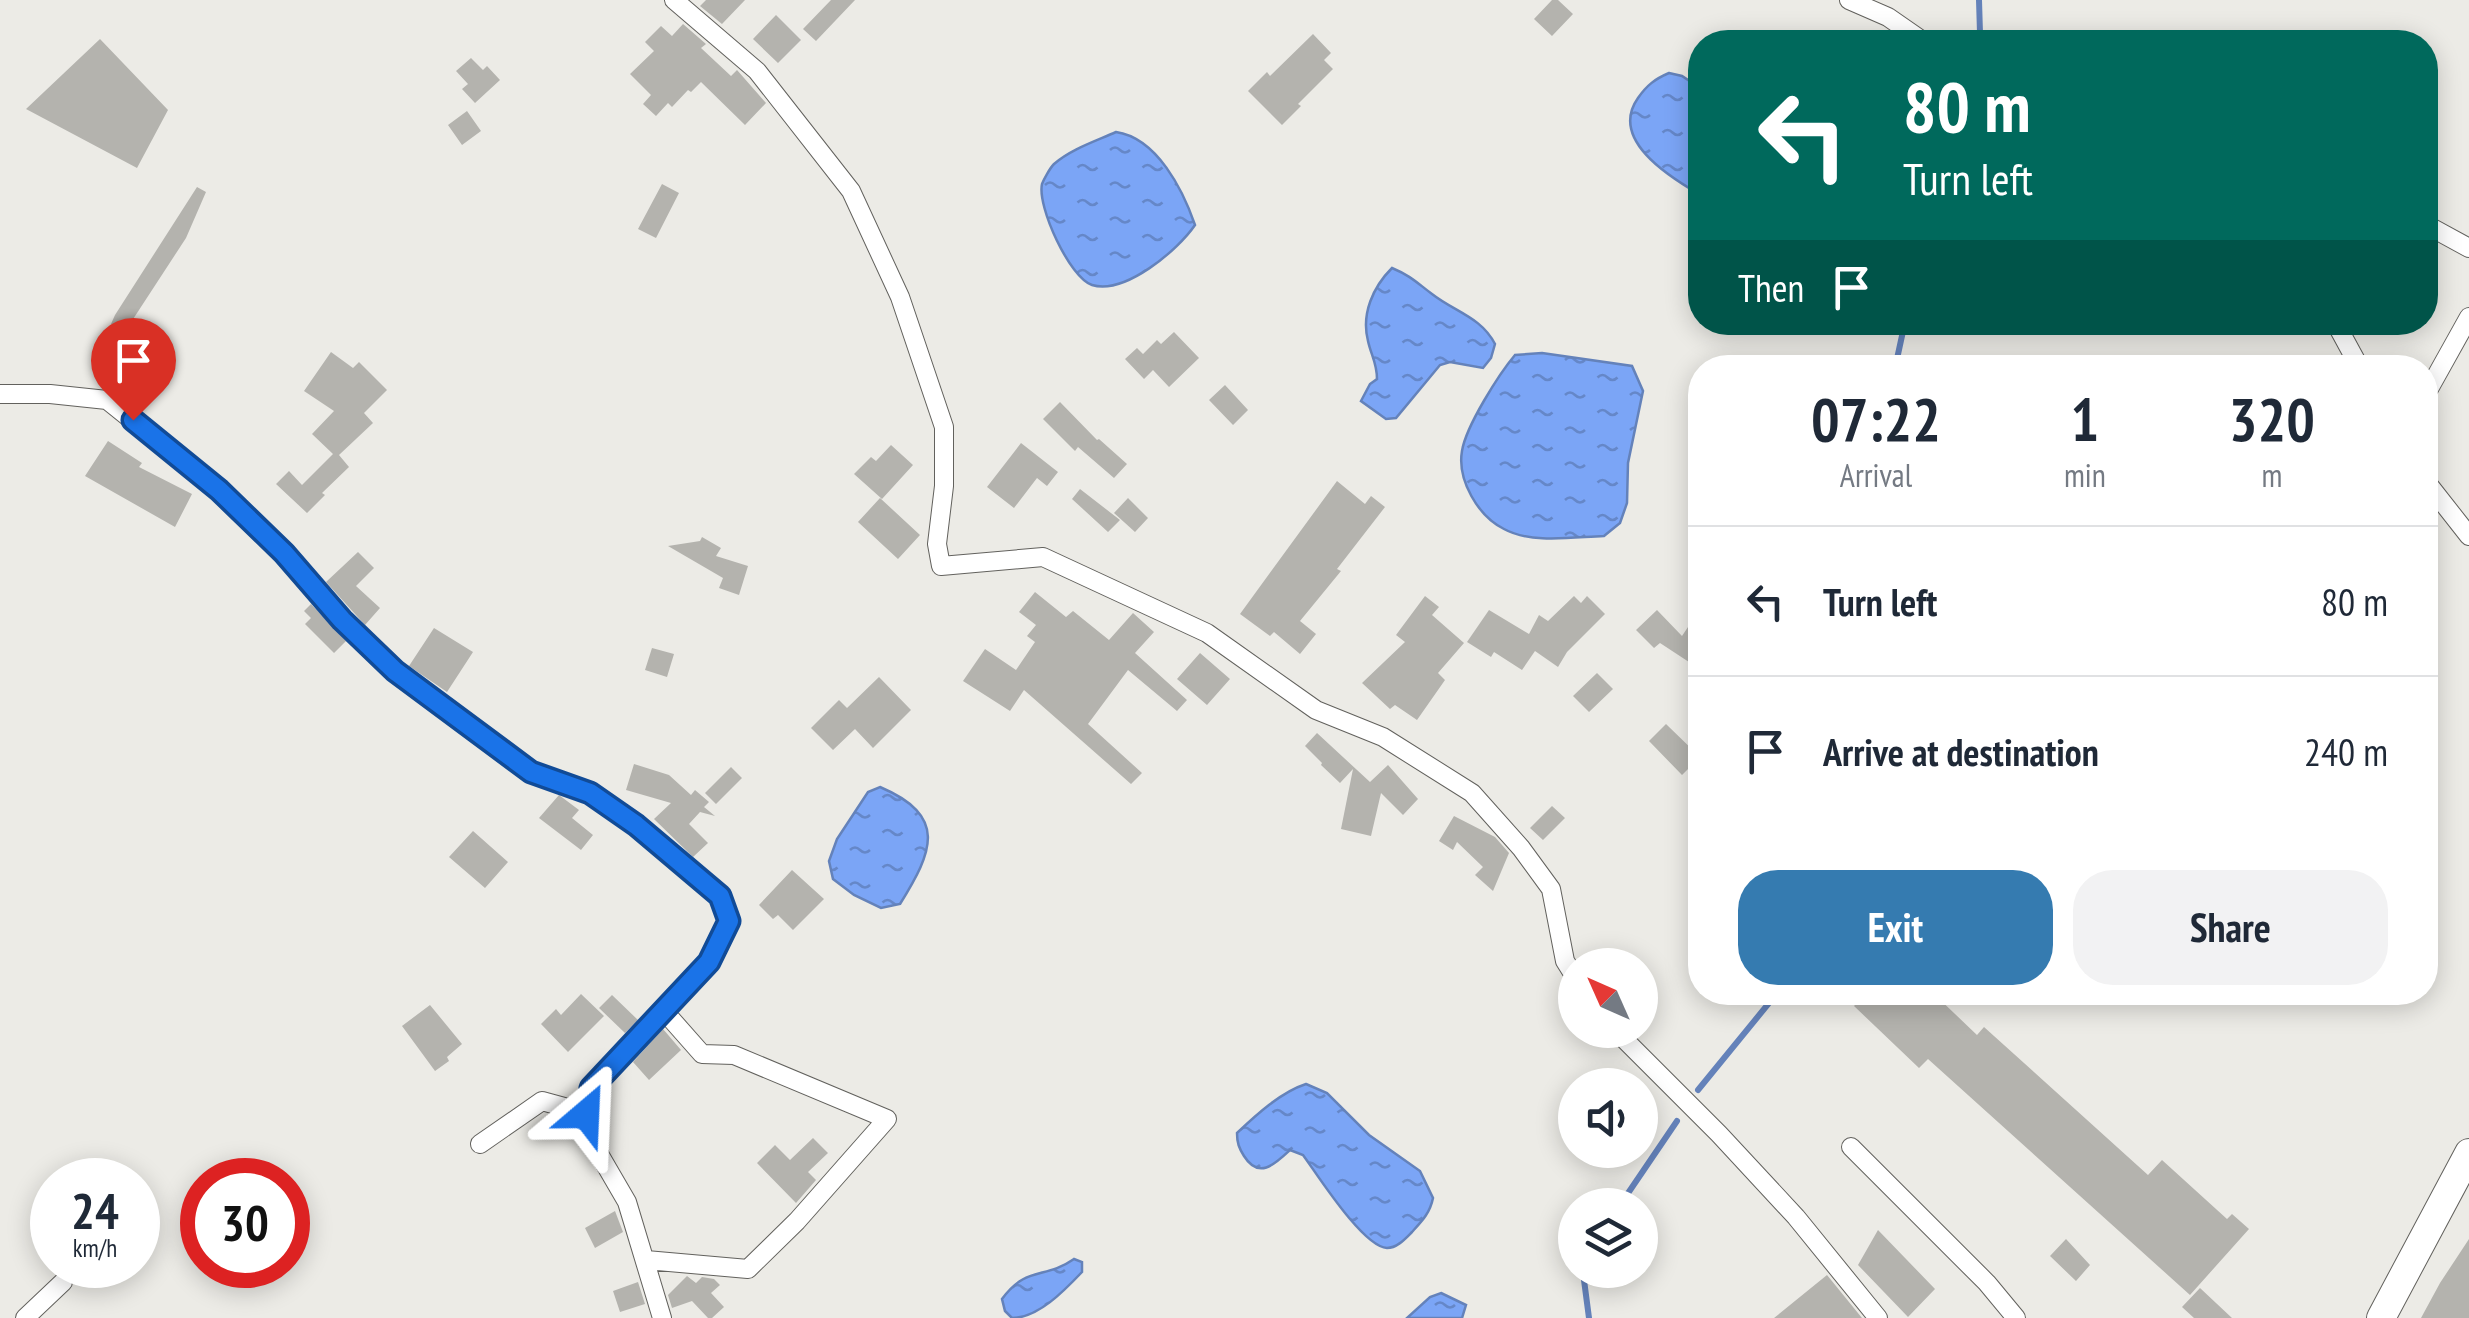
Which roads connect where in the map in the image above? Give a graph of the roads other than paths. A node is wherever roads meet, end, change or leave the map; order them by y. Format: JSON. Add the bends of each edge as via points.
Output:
{"nodes":[{"id":1,"x":674,"y":0,"type":"edge"},
{"id":2,"x":1849,"y":0,"type":"edge"},
{"id":3,"x":1907,"y":30,"type":"edge"},
{"id":4,"x":2438,"y":231,"type":"edge"},
{"id":5,"x":2469,"y":248,"type":"edge"},
{"id":6,"x":2469,"y":317,"type":"edge"},
{"id":7,"x":2438,"y":373,"type":"edge"},
{"id":8,"x":0,"y":394,"type":"edge"},
{"id":9,"x":2438,"y":497,"type":"edge"},
{"id":10,"x":2469,"y":536,"type":"edge"},
{"id":11,"x":1562,"y":948,"type":"edge"},
{"id":12,"x":664,"y":1011,"type":"junction"},
{"id":13,"x":1633,"y":1048,"type":"edge"},
{"id":14,"x":586,"y":1114,"type":"junction"},
{"id":15,"x":480,"y":1144,"type":"dead end"},
{"id":16,"x":1851,"y":1147,"type":"dead end"},
{"id":17,"x":2469,"y":1152,"type":"edge"},
{"id":18,"x":646,"y":1260,"type":"junction"},
{"id":19,"x":57,"y":1288,"type":"edge"},
{"id":20,"x":2385,"y":1317,"type":"edge"},
{"id":21,"x":25,"y":1318,"type":"edge"},
{"id":22,"x":662,"y":1318,"type":"edge"},
{"id":23,"x":1878,"y":1318,"type":"edge"},
{"id":24,"x":2016,"y":1318,"type":"edge"}],
"edges":[{"from":1,"to":11,"type":"street","via":[[757,72],[850,191],[900,297],[944,427],[941,566],[1043,556],[1207,633],[1316,710],[1383,737],[1472,793],[1521,848],[1551,889]]},
{"from":2,"to":3,"type":"street"},
{"from":4,"to":5,"type":"street"},
{"from":6,"to":7,"type":"street"},
{"from":8,"to":12,"type":"street","via":[[107,400],[219,490],[395,671],[531,772],[590,793],[720,896],[729,921],[709,962]]},
{"from":9,"to":10,"type":"street"},
{"from":12,"to":14,"type":"street","via":[[591,1088]]},
{"from":12,"to":18,"type":"street","via":[[702,1054],[734,1055],[887,1118],[748,1269]]},
{"from":13,"to":23,"type":"street","via":[[1783,1203]]},
{"from":14,"to":15,"type":"street","via":[[542,1101]]},
{"from":14,"to":18,"type":"street","via":[[584,1128],[627,1202]]},
{"from":16,"to":24,"type":"street"},
{"from":17,"to":20,"type":"street"},
{"from":18,"to":22,"type":"street"},
{"from":19,"to":21,"type":"street"}]}
